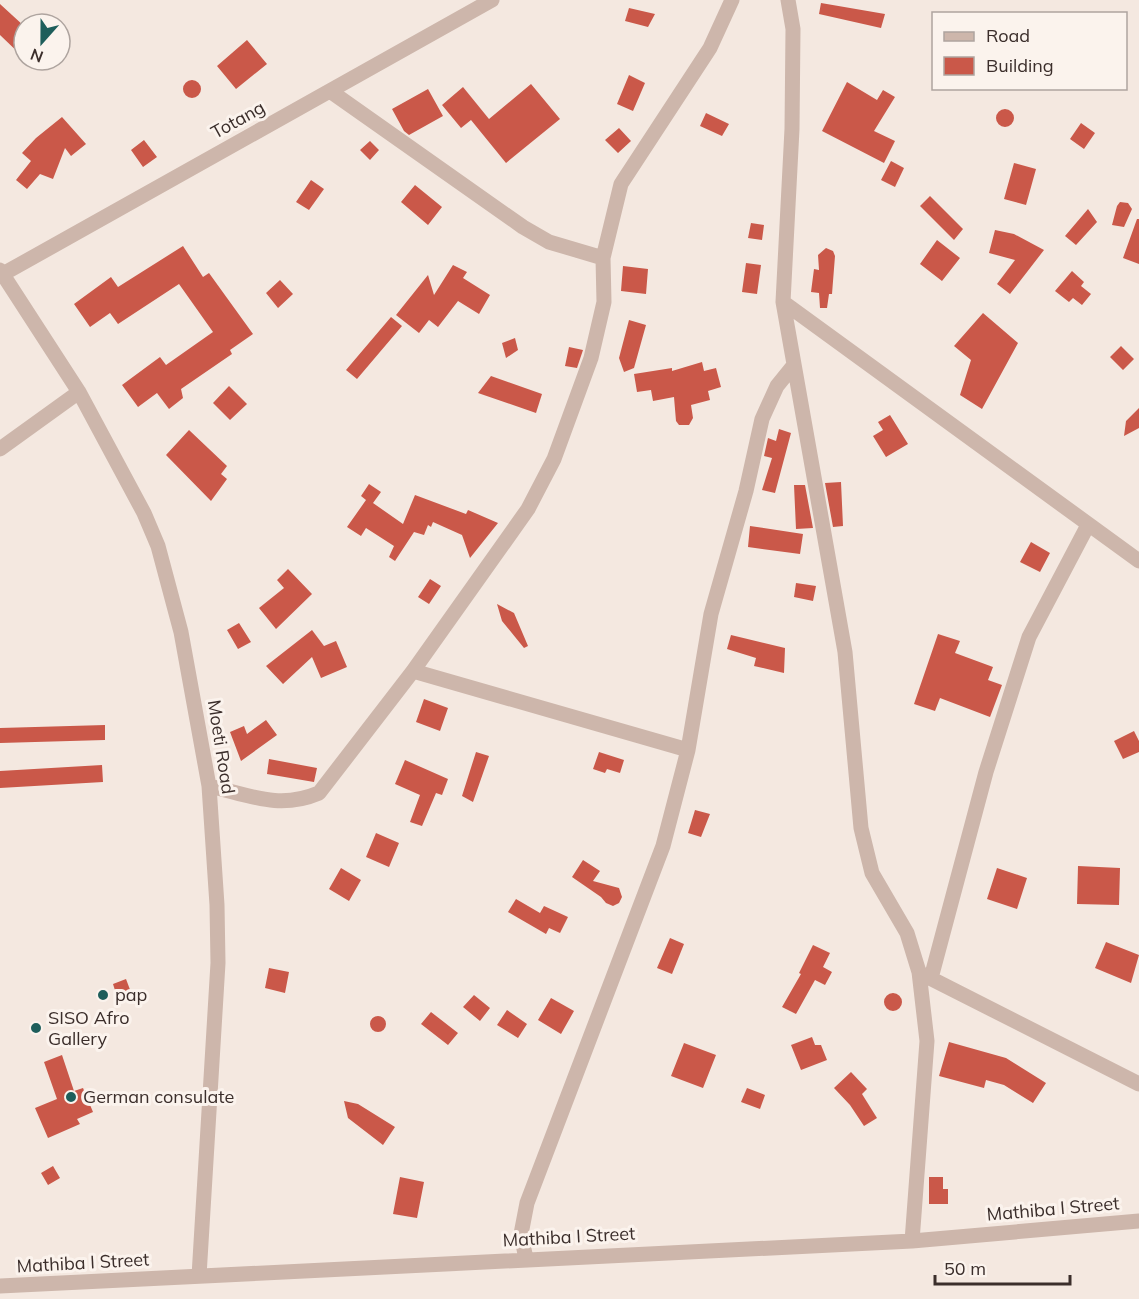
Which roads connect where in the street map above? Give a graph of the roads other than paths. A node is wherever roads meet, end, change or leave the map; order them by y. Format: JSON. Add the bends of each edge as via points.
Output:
{"nodes":[{"id":1,"x":492,"y":0,"type":"edge"},
{"id":2,"x":732,"y":0,"type":"edge"},
{"id":3,"x":788,"y":0,"type":"edge"},
{"id":4,"x":330,"y":91,"type":"junction"},
{"id":5,"x":603,"y":258,"type":"junction"},
{"id":6,"x":1,"y":272,"type":"edge"},
{"id":7,"x":783,"y":302,"type":"junction"},
{"id":8,"x":794,"y":365,"type":"junction"},
{"id":9,"x":80,"y":392,"type":"junction"},
{"id":10,"x":0,"y":449,"type":"edge"},
{"id":11,"x":1088,"y":525,"type":"junction"},
{"id":12,"x":1139,"y":561,"type":"edge"},
{"id":13,"x":413,"y":671,"type":"junction"},
{"id":14,"x":688,"y":750,"type":"junction"},
{"id":15,"x":209,"y":786,"type":"junction"},
{"id":16,"x":925,"y":975,"type":"junction"},
{"id":17,"x":1139,"y":1084,"type":"edge"},
{"id":18,"x":1139,"y":1221,"type":"edge"},
{"id":19,"x":912,"y":1241,"type":"junction"},
{"id":20,"x":526,"y":1259,"type":"junction"},
{"id":21,"x":199,"y":1276,"type":"junction"},
{"id":22,"x":0,"y":1286,"type":"edge"}],
"edges":[{"from":1,"to":4,"type":"street","name":"Totang"},
{"from":2,"to":5,"type":"street","via":[[710,48],[621,184]]},
{"from":3,"to":7,"type":"street","via":[[793,29],[792,129]]},
{"from":4,"to":5,"type":"street","via":[[523,227],[549,242]]},
{"from":4,"to":6,"type":"street","name":"Totang"},
{"from":5,"to":13,"type":"street","via":[[603,303],[591,358],[554,459],[528,509]]},
{"from":6,"to":9,"type":"street","name":"Moeti Road"},
{"from":7,"to":8,"type":"street"},
{"from":7,"to":11,"type":"street"},
{"from":8,"to":14,"type":"street","via":[[777,386],[762,419],[711,615]]},
{"from":8,"to":16,"type":"street","via":[[845,652],[861,828],[872,873],[907,933]]},
{"from":9,"to":10,"type":"street"},
{"from":9,"to":15,"type":"street","name":"Moeti Road","via":[[158,546],[181,632]]},
{"from":11,"to":12,"type":"street"},
{"from":11,"to":16,"type":"street","via":[[1029,637]]},
{"from":13,"to":14,"type":"street"},
{"from":13,"to":15,"type":"street","via":[[319,793],[282,803]]},
{"from":14,"to":20,"type":"street","via":[[656,866],[527,1203],[521,1234]]},
{"from":15,"to":21,"type":"street","name":"Moeti Road","via":[[218,963]]},
{"from":16,"to":17,"type":"street"},
{"from":16,"to":19,"type":"street","via":[[927,1041]]},
{"from":18,"to":19,"type":"street","name":"Mathiba I Street"},
{"from":19,"to":20,"type":"street","name":"Mathiba I Street"},
{"from":20,"to":21,"type":"street","name":"Mathiba I Street"},
{"from":21,"to":22,"type":"street","name":"Mathiba I Street"}]}
